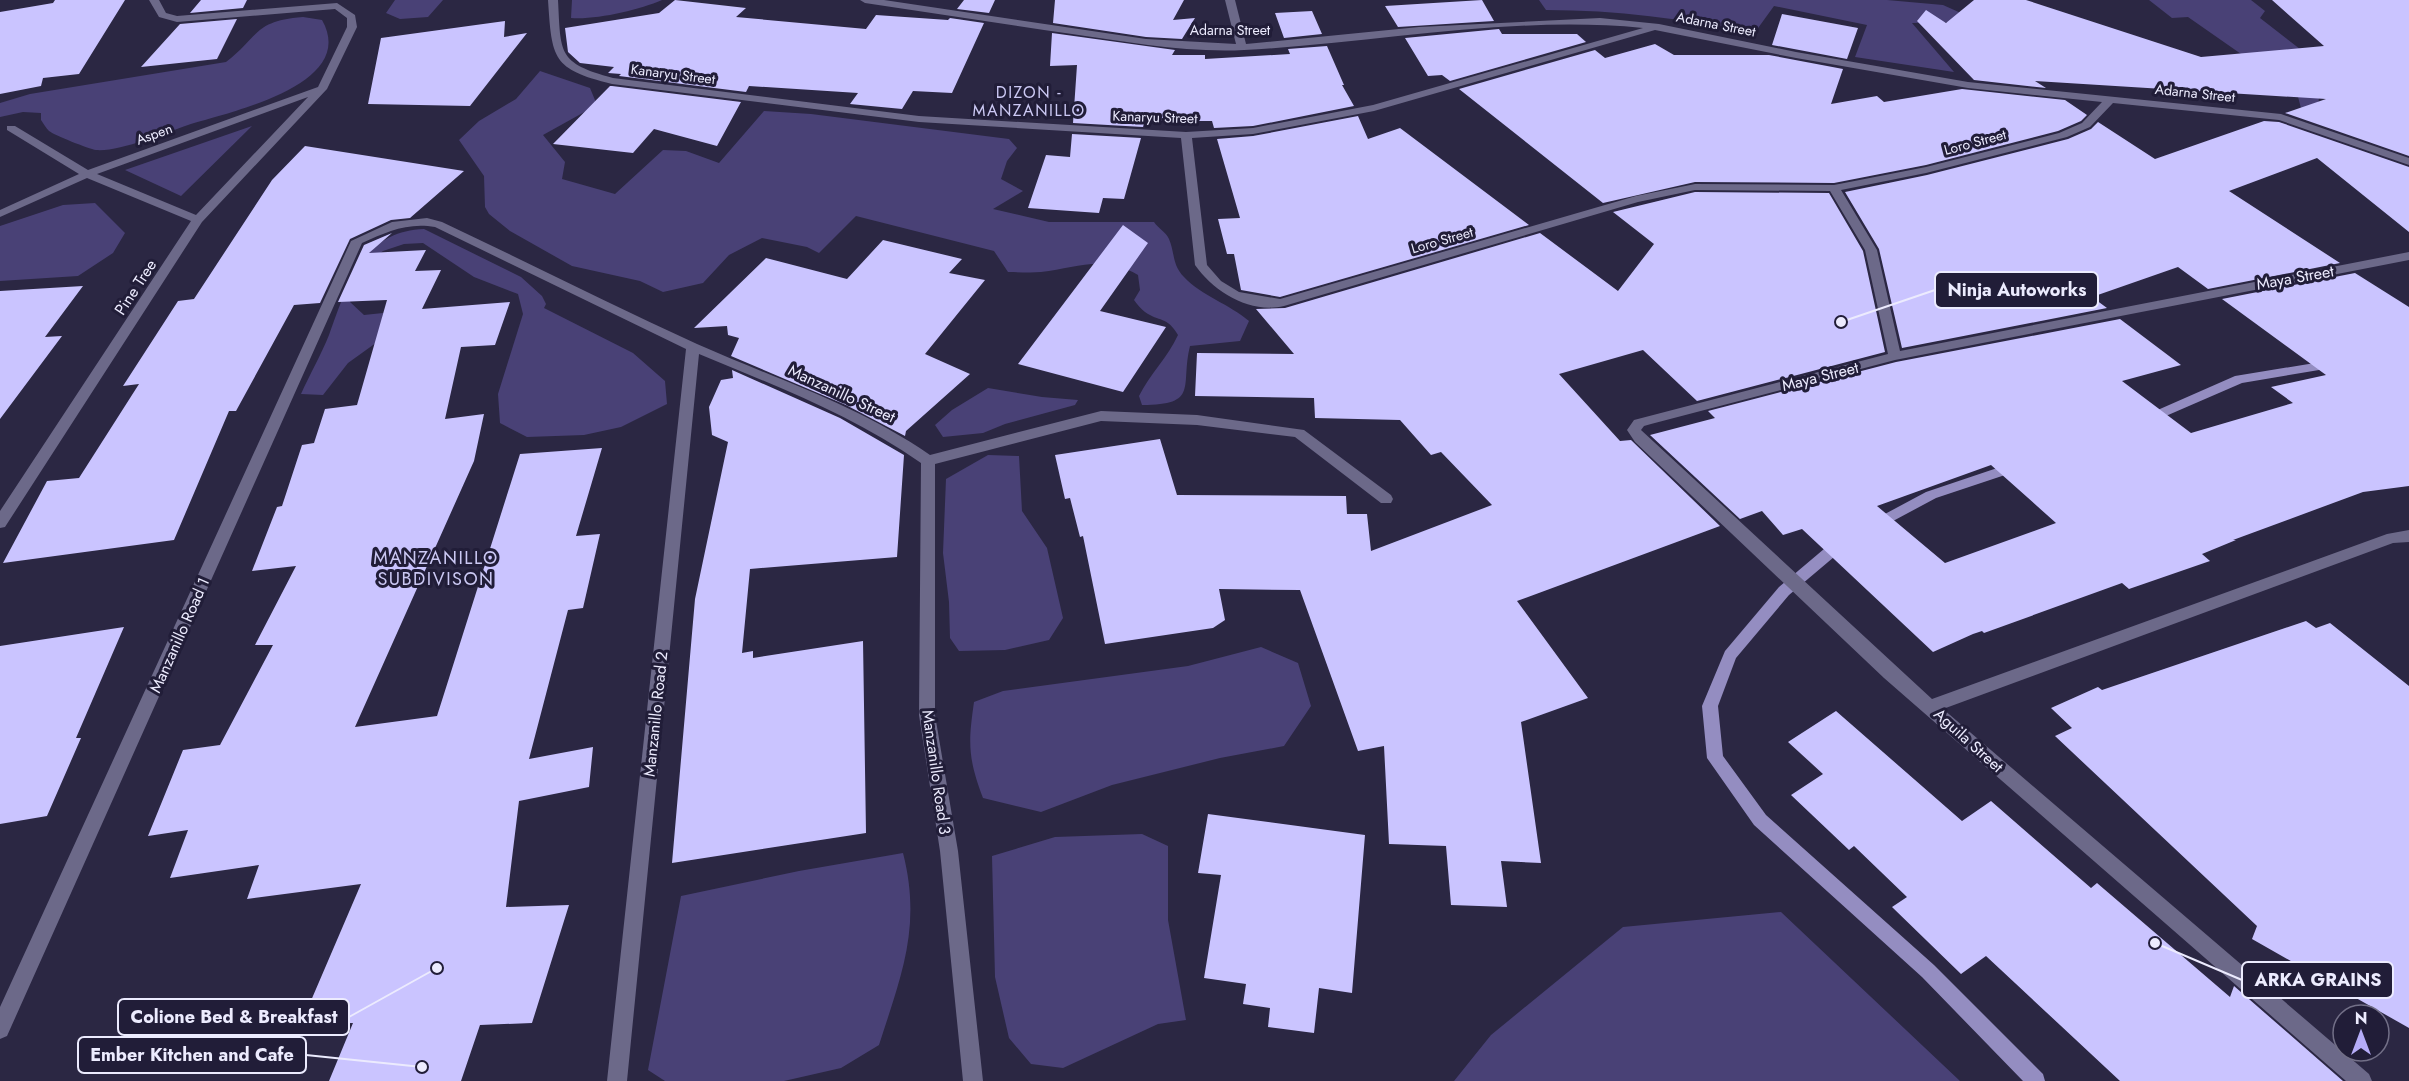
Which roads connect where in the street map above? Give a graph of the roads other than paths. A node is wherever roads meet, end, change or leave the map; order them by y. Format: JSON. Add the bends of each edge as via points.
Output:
{"nodes":[{"id":1,"x":153,"y":0,"type":"edge"},
{"id":2,"x":553,"y":0,"type":"edge"},
{"id":3,"x":865,"y":0,"type":"edge"},
{"id":4,"x":1230,"y":0,"type":"edge"},
{"id":5,"x":1659,"y":27,"type":"junction"},
{"id":6,"x":1242,"y":46,"type":"junction"},
{"id":7,"x":322,"y":89,"type":"junction"},
{"id":8,"x":2111,"y":99,"type":"junction"},
{"id":9,"x":11,"y":128,"type":"dead end"},
{"id":10,"x":1186,"y":135,"type":"junction"},
{"id":11,"x":2409,"y":162,"type":"edge"},
{"id":12,"x":87,"y":174,"type":"junction"},
{"id":13,"x":1834,"y":188,"type":"junction"},
{"id":14,"x":0,"y":214,"type":"edge"},
{"id":15,"x":198,"y":220,"type":"junction"},
{"id":16,"x":357,"y":241,"type":"joint"},
{"id":17,"x":2409,"y":256,"type":"edge"},
{"id":18,"x":693,"y":348,"type":"junction"},
{"id":19,"x":1895,"y":356,"type":"junction"},
{"id":20,"x":928,"y":462,"type":"junction"},
{"id":21,"x":1386,"y":499,"type":"dead end"},
{"id":22,"x":0,"y":523,"type":"edge"},
{"id":23,"x":2409,"y":537,"type":"edge"},
{"id":24,"x":1930,"y":707,"type":"junction"},
{"id":25,"x":0,"y":1029,"type":"edge"},
{"id":26,"x":617,"y":1081,"type":"edge"},
{"id":27,"x":973,"y":1081,"type":"edge"},
{"id":28,"x":2362,"y":1081,"type":"edge"}],
"edges":[{"from":1,"to":7,"type":"street","name":"Pine Tree","via":[[162,15],[177,19],[338,6],[352,17],[352,27]]},
{"from":2,"to":10,"type":"street","name":"Kanaryu Street","via":[[557,53],[568,67],[612,81],[919,119]]},
{"from":3,"to":6,"type":"street","name":"Adarna Street","via":[[1146,42]]},
{"from":4,"to":6,"type":"street"},
{"from":5,"to":6,"type":"street","name":"Adarna Street","via":[[1600,21],[1542,23]]},
{"from":5,"to":8,"type":"street","name":"Adarna Street","via":[[1887,73]]},
{"from":5,"to":10,"type":"street","name":"Kanaryu Street","via":[[1374,108],[1253,131]]},
{"from":7,"to":12,"type":"street","name":"Aspen"},
{"from":7,"to":15,"type":"street","name":"Pine Tree"},
{"from":8,"to":11,"type":"street","name":"Adarna Street","via":[[2281,117]]},
{"from":8,"to":13,"type":"street","name":"Loro Street","via":[[2086,125],[2063,135],[1926,170]]},
{"from":9,"to":12,"type":"street"},
{"from":10,"to":13,"type":"street","name":"Loro Street","via":[[1201,265],[1212,282],[1234,295],[1280,303],[1636,199],[1695,187]]},
{"from":12,"to":14,"type":"street","name":"Aspen"},
{"from":12,"to":15,"type":"street"},
{"from":13,"to":19,"type":"street","via":[[1871,250]]},
{"from":15,"to":22,"type":"street","name":"Pine Tree"},
{"from":16,"to":18,"type":"street","name":"Manzanillo Street","via":[[414,220],[438,224]]},
{"from":16,"to":25,"type":"street","name":"Manzanillo Road 1"},
{"from":17,"to":19,"type":"street","name":"Maya Street"},
{"from":18,"to":20,"type":"street","name":"Manzanillo Street","via":[[837,407],[889,434]]},
{"from":18,"to":26,"type":"street","name":"Manzanillo Road 2"},
{"from":19,"to":24,"type":"street","name":"Maya Street","via":[[1639,423],[1634,430],[1843,630]]},
{"from":20,"to":21,"type":"street","via":[[1101,416],[1197,420],[1299,433]]},
{"from":20,"to":27,"type":"street","name":"Manzanillo Road 3","via":[[927,715],[949,851]]},
{"from":23,"to":24,"type":"street","name":"Aguila Street","via":[[2392,538]]},
{"from":24,"to":28,"type":"street","name":"Aguila Street"}]}
